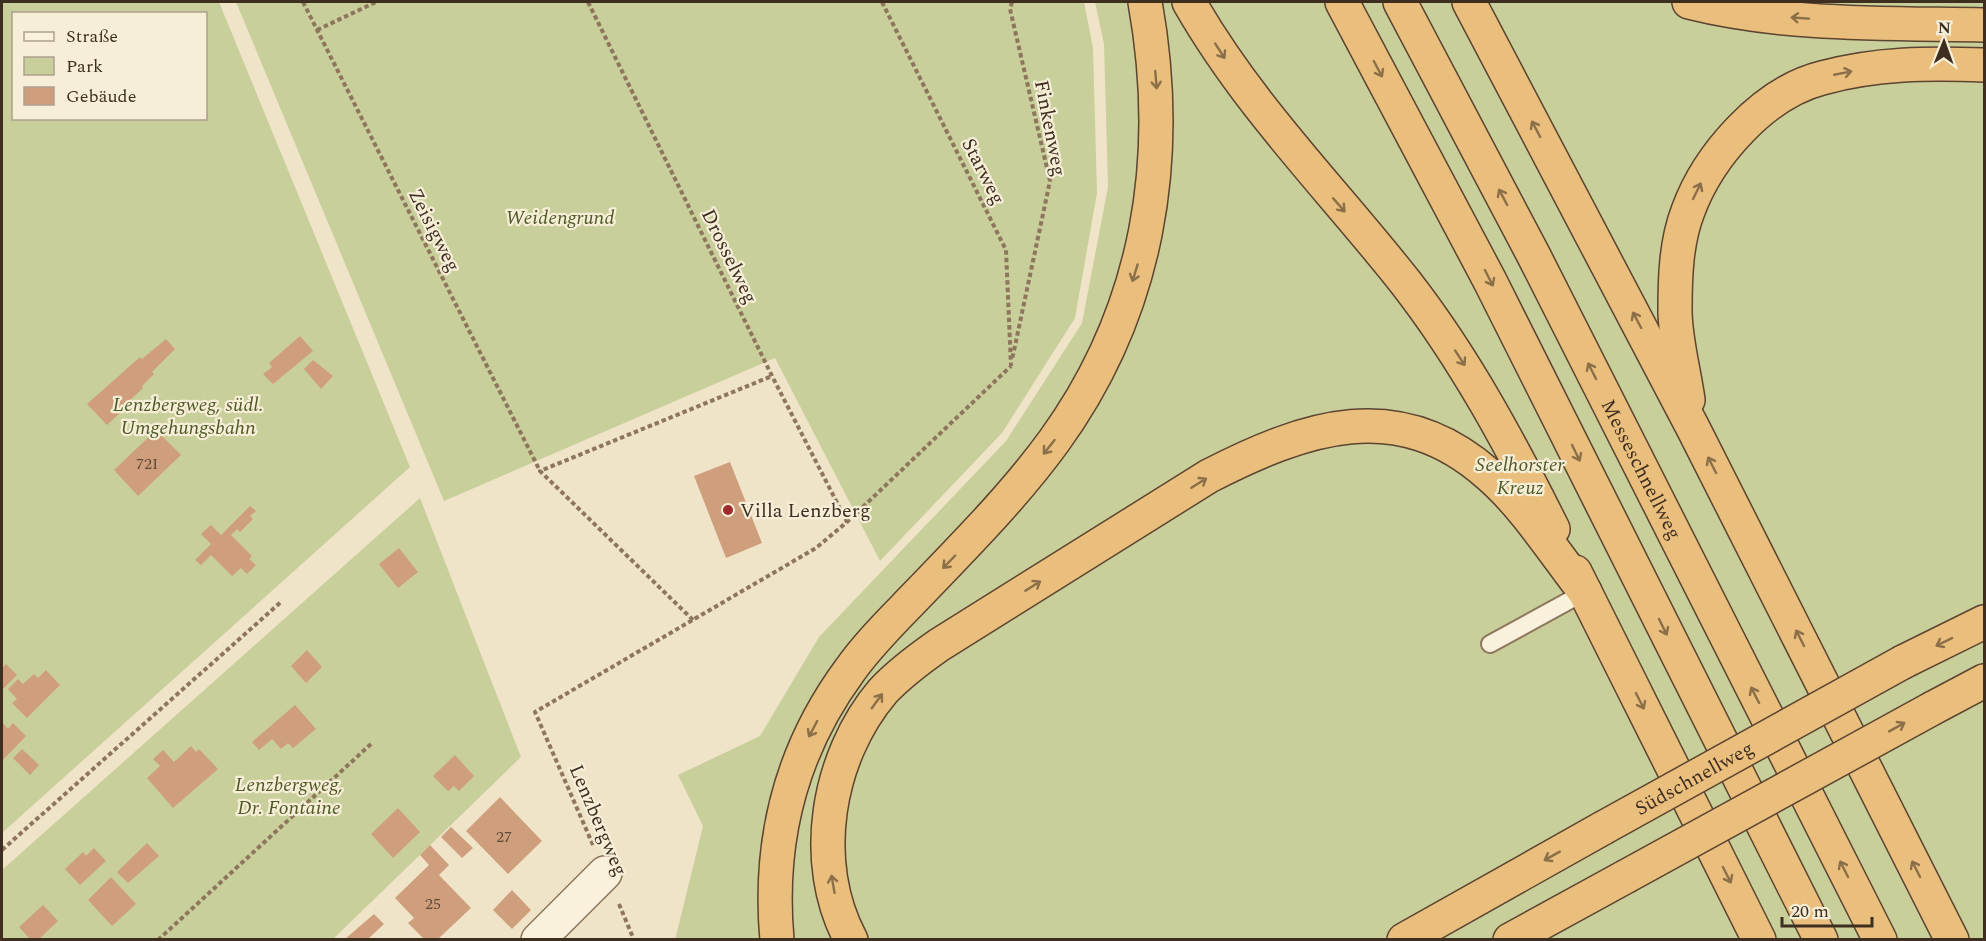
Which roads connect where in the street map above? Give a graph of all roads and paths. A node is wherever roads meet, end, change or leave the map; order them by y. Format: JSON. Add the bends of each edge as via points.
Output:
{"nodes":[{"id":1,"x":303,"y":2,"type":"edge"},
{"id":2,"x":376,"y":2,"type":"edge"},
{"id":3,"x":588,"y":2,"type":"edge"},
{"id":4,"x":882,"y":2,"type":"edge"},
{"id":5,"x":1012,"y":2,"type":"edge"},
{"id":6,"x":1145,"y":2,"type":"edge"},
{"id":7,"x":1189,"y":2,"type":"edge"},
{"id":8,"x":1342,"y":2,"type":"edge"},
{"id":9,"x":1400,"y":2,"type":"edge"},
{"id":10,"x":1469,"y":2,"type":"edge"},
{"id":11,"x":1689,"y":2,"type":"edge"},
{"id":12,"x":1984,"y":25,"type":"edge"},
{"id":13,"x":317,"y":30,"type":"junction"},
{"id":14,"x":1984,"y":41,"type":"edge"},
{"id":15,"x":1925,"y":63,"type":"junction"},
{"id":16,"x":1984,"y":65,"type":"edge"},
{"id":17,"x":1011,"y":366,"type":"junction"},
{"id":18,"x":772,"y":376,"type":"junction"},
{"id":19,"x":1693,"y":428,"type":"junction"},
{"id":20,"x":540,"y":471,"type":"junction"},
{"id":21,"x":848,"y":522,"type":"junction"},
{"id":22,"x":1585,"y":592,"type":"junction"},
{"id":23,"x":281,"y":602,"type":"dead end"},
{"id":24,"x":693,"y":620,"type":"junction"},
{"id":25,"x":1984,"y":622,"type":"edge"},
{"id":26,"x":1490,"y":644,"type":"dead end"},
{"id":27,"x":1984,"y":681,"type":"edge"},
{"id":28,"x":372,"y":743,"type":"dead end"},
{"id":29,"x":2,"y":850,"type":"edge"},
{"id":30,"x":605,"y":873,"type":"junction"},
{"id":31,"x":158,"y":939,"type":"edge"},
{"id":32,"x":538,"y":939,"type":"edge"},
{"id":33,"x":634,"y":939,"type":"edge"},
{"id":34,"x":777,"y":939,"type":"edge"},
{"id":35,"x":851,"y":939,"type":"edge"},
{"id":36,"x":1404,"y":939,"type":"edge"},
{"id":37,"x":1510,"y":939,"type":"edge"},
{"id":38,"x":1760,"y":939,"type":"edge"},
{"id":39,"x":1821,"y":939,"type":"edge"},
{"id":40,"x":1880,"y":939,"type":"edge"},
{"id":41,"x":1952,"y":939,"type":"edge"}],
"edges":[{"from":1,"to":13,"type":"path","name":"Zeisigweg"},
{"from":2,"to":13,"type":"path"},
{"from":3,"to":18,"type":"path","name":"Drosselweg"},
{"from":4,"to":17,"type":"path","name":"Starweg","via":[[1006,250]]},
{"from":5,"to":17,"type":"path","name":"Finkenweg","via":[[1010,9],[1050,181]]},
{"from":6,"to":34,"type":"highway","one_way":true,"via":[[1156,77],[1157,150],[1142,252],[1126,302],[1102,359],[1055,440],[989,520],[851,667],[822,712],[796,770],[781,820],[775,863]]},
{"from":7,"to":22,"type":"highway","one_way":true,"via":[[1272,123],[1445,335],[1509,442]]},
{"from":8,"to":39,"type":"highway","one_way":true,"via":[[1490,280]]},
{"from":40,"to":9,"type":"highway","name":"Messeschnellweg","one_way":true,"via":[[1534,256]]},
{"from":19,"to":10,"type":"highway","one_way":true},
{"from":12,"to":11,"type":"highway","one_way":true,"via":[[1768,15]]},
{"from":13,"to":20,"type":"path","name":"Zeisigweg"},
{"from":14,"to":15,"type":"highway"},
{"from":15,"to":16,"type":"highway"},
{"from":19,"to":15,"type":"highway","one_way":true,"via":[[1675,313],[1676,279],[1678,246],[1704,177],[1728,142],[1784,95],[1820,78],[1874,67]]},
{"from":17,"to":21,"type":"path"},
{"from":18,"to":20,"type":"path"},
{"from":18,"to":21,"type":"path","name":"Drosselweg"},
{"from":41,"to":19,"type":"highway","one_way":true},
{"from":20,"to":24,"type":"path","name":"Zeisigweg"},
{"from":21,"to":24,"type":"path","via":[[816,548]]},
{"from":22,"to":26,"type":"lane"},
{"from":35,"to":22,"type":"highway","one_way":true,"via":[[836,898],[829,862],[829,825],[834,789],[845,754],[883,692],[909,666],[939,645],[1209,476],[1256,453],[1296,436],[1365,425],[1395,428],[1432,439],[1490,475]]},
{"from":22,"to":38,"type":"highway","one_way":true},
{"from":23,"to":29,"type":"path"},
{"from":24,"to":30,"type":"path","name":"Lenzbergweg","via":[[535,712]]},
{"from":25,"to":36,"type":"highway","name":"Südschnellweg","one_way":true,"bridge":true,"via":[[1903,662]]},
{"from":37,"to":27,"type":"highway","one_way":true,"bridge":true},
{"from":28,"to":31,"type":"path"},
{"from":30,"to":32,"type":"street"},
{"from":30,"to":33,"type":"path","name":"Lenzbergweg"}]}
